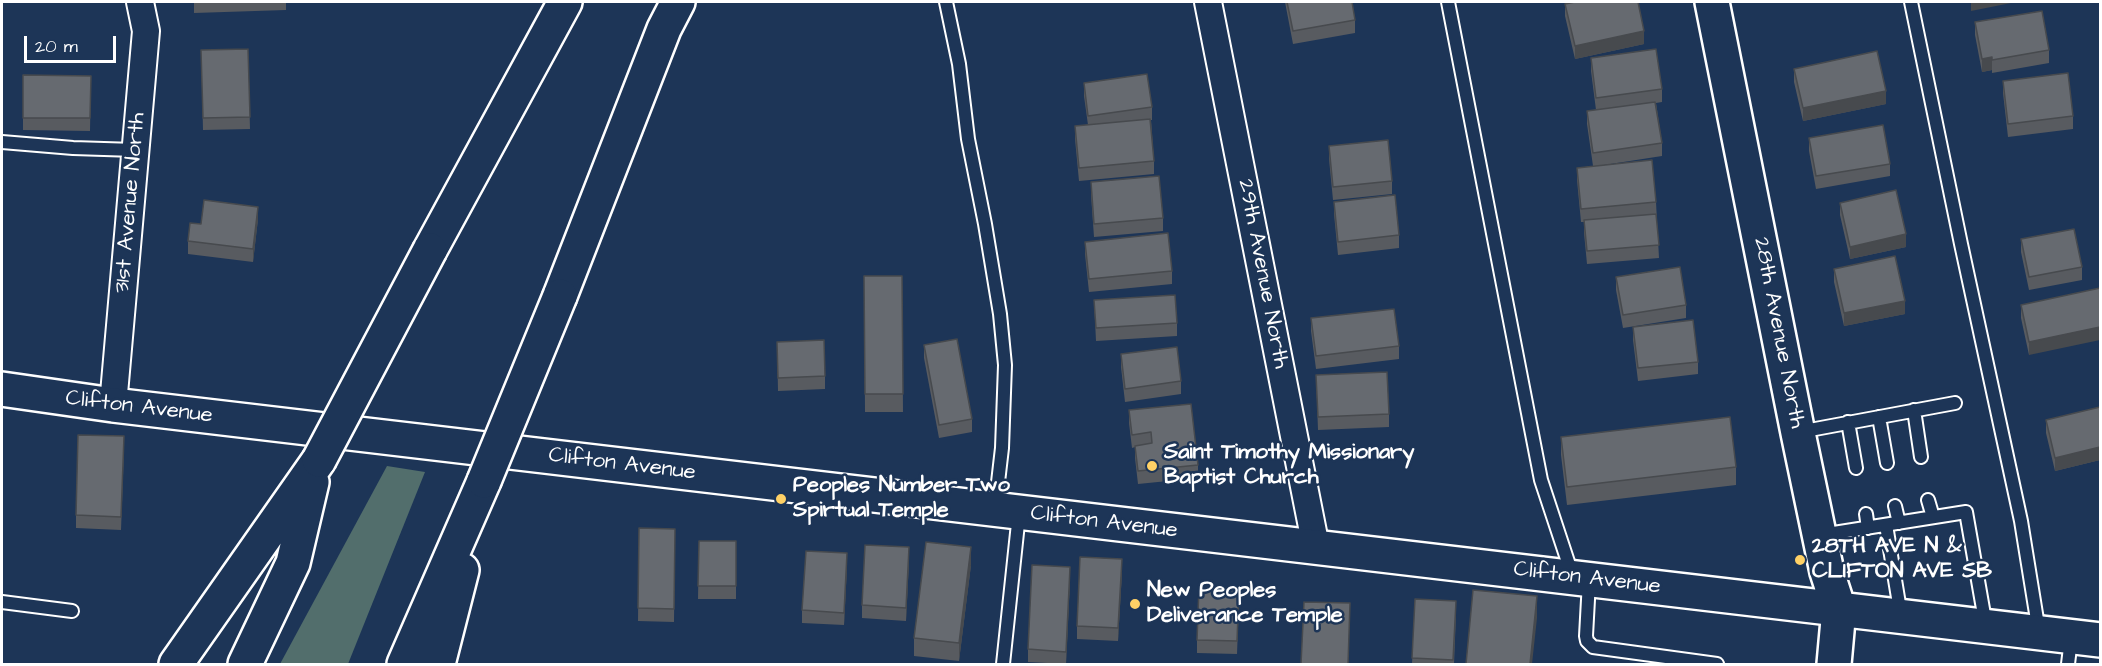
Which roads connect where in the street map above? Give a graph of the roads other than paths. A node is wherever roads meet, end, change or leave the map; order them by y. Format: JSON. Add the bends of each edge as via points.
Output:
{"nodes":[{"id":1,"x":140,"y":2,"type":"edge"},
{"id":2,"x":565,"y":2,"type":"edge"},
{"id":3,"x":678,"y":2,"type":"edge"},
{"id":4,"x":946,"y":2,"type":"edge"},
{"id":5,"x":1208,"y":2,"type":"edge"},
{"id":6,"x":1448,"y":2,"type":"edge"},
{"id":7,"x":1712,"y":2,"type":"edge"},
{"id":8,"x":1911,"y":2,"type":"edge"},
{"id":9,"x":2,"y":142,"type":"edge"},
{"id":10,"x":135,"y":150,"type":"junction"},
{"id":11,"x":2,"y":389,"type":"edge"},
{"id":12,"x":1955,"y":403,"type":"dead end"},
{"id":13,"x":113,"y":405,"type":"junction"},
{"id":14,"x":1914,"y":410,"type":"junction"},
{"id":15,"x":1879,"y":417,"type":"junction"},
{"id":16,"x":1848,"y":422,"type":"junction"},
{"id":17,"x":1798,"y":433,"type":"junction"},
{"id":18,"x":1920,"y":457,"type":"dead end"},
{"id":19,"x":318,"y":463,"type":"junction"},
{"id":20,"x":1887,"y":464,"type":"dead end"},
{"id":21,"x":1857,"y":468,"type":"dead end"},
{"id":22,"x":484,"y":481,"type":"junction"},
{"id":23,"x":1928,"y":500,"type":"dead end"},
{"id":24,"x":1895,"y":506,"type":"dead end"},
{"id":25,"x":1007,"y":511,"type":"junction"},
{"id":26,"x":1866,"y":514,"type":"dead end"},
{"id":27,"x":1933,"y":517,"type":"junction"},
{"id":28,"x":1892,"y":524,"type":"junction"},
{"id":29,"x":1868,"y":528,"type":"junction"},
{"id":30,"x":1821,"y":535,"type":"junction"},
{"id":31,"x":1316,"y":548,"type":"junction"},
{"id":32,"x":1581,"y":579,"type":"junction"},
{"id":33,"x":2,"y":602,"type":"edge"},
{"id":34,"x":1839,"y":609,"type":"junction"},
{"id":35,"x":72,"y":611,"type":"dead end"},
{"id":36,"x":1902,"y":617,"type":"junction"},
{"id":37,"x":1987,"y":627,"type":"junction"},
{"id":38,"x":2039,"y":633,"type":"junction"},
{"id":39,"x":2080,"y":647,"type":"edge"},
{"id":40,"x":176,"y":664,"type":"edge"},
{"id":41,"x":245,"y":664,"type":"edge"},
{"id":42,"x":404,"y":664,"type":"edge"},
{"id":43,"x":438,"y":664,"type":"edge"},
{"id":44,"x":1003,"y":664,"type":"edge"},
{"id":45,"x":1717,"y":664,"type":"edge"},
{"id":46,"x":1834,"y":664,"type":"edge"}],
"edges":[{"from":1,"to":10,"type":"street","name":"31st Avenue North","via":[[146,31]]},
{"from":2,"to":19,"type":"main road","bridge":true},
{"from":3,"to":22,"type":"main road","bridge":true},
{"from":4,"to":25,"type":"lane","via":[[1000,314],[1005,365],[1002,448]]},
{"from":5,"to":31,"type":"street","name":"29th Avenue North"},
{"from":6,"to":32,"type":"lane","via":[[1541,480]]},
{"from":7,"to":17,"type":"main road","name":"28th Avenue North"},
{"from":8,"to":38,"type":"lane","via":[[2022,521]]},
{"from":9,"to":10,"type":"lane"},
{"from":10,"to":13,"type":"street","name":"31st Avenue North"},
{"from":11,"to":13,"type":"main road","name":"Clifton Avenue"},
{"from":12,"to":14,"type":"lane"},
{"from":13,"to":25,"type":"main road","name":"Clifton Avenue"},
{"from":14,"to":15,"type":"lane"},
{"from":14,"to":18,"type":"lane"},
{"from":15,"to":16,"type":"lane"},
{"from":15,"to":20,"type":"lane"},
{"from":16,"to":17,"type":"lane"},
{"from":16,"to":21,"type":"lane"},
{"from":17,"to":30,"type":"main road","name":"28th Avenue North"},
{"from":19,"to":40,"type":"main road"},
{"from":19,"to":41,"type":"main road","via":[[293,563]]},
{"from":22,"to":42,"type":"main road"},
{"from":22,"to":43,"type":"main road"},
{"from":23,"to":27,"type":"lane"},
{"from":24,"to":28,"type":"lane"},
{"from":25,"to":31,"type":"main road","name":"Clifton Avenue"},
{"from":25,"to":44,"type":"lane"},
{"from":26,"to":29,"type":"lane"},
{"from":27,"to":28,"type":"lane"},
{"from":27,"to":37,"type":"lane","via":[[1966,512]]},
{"from":28,"to":29,"type":"lane"},
{"from":28,"to":36,"type":"lane"},
{"from":29,"to":30,"type":"lane"},
{"from":30,"to":34,"type":"main road","name":"28th Avenue North"},
{"from":31,"to":32,"type":"main road","name":"Clifton Avenue"},
{"from":32,"to":34,"type":"main road","name":"Clifton Avenue"},
{"from":32,"to":45,"type":"lane","via":[[1586,636],[1593,647]]},
{"from":33,"to":35,"type":"lane"},
{"from":34,"to":36,"type":"main road","name":"Clifton Avenue"},
{"from":34,"to":46,"type":"main road","name":"28th Avenue North"},
{"from":36,"to":37,"type":"main road","name":"Clifton Avenue"},
{"from":37,"to":38,"type":"main road","name":"Clifton Avenue"},
{"from":38,"to":39,"type":"main road","name":"Clifton Avenue"}]}
